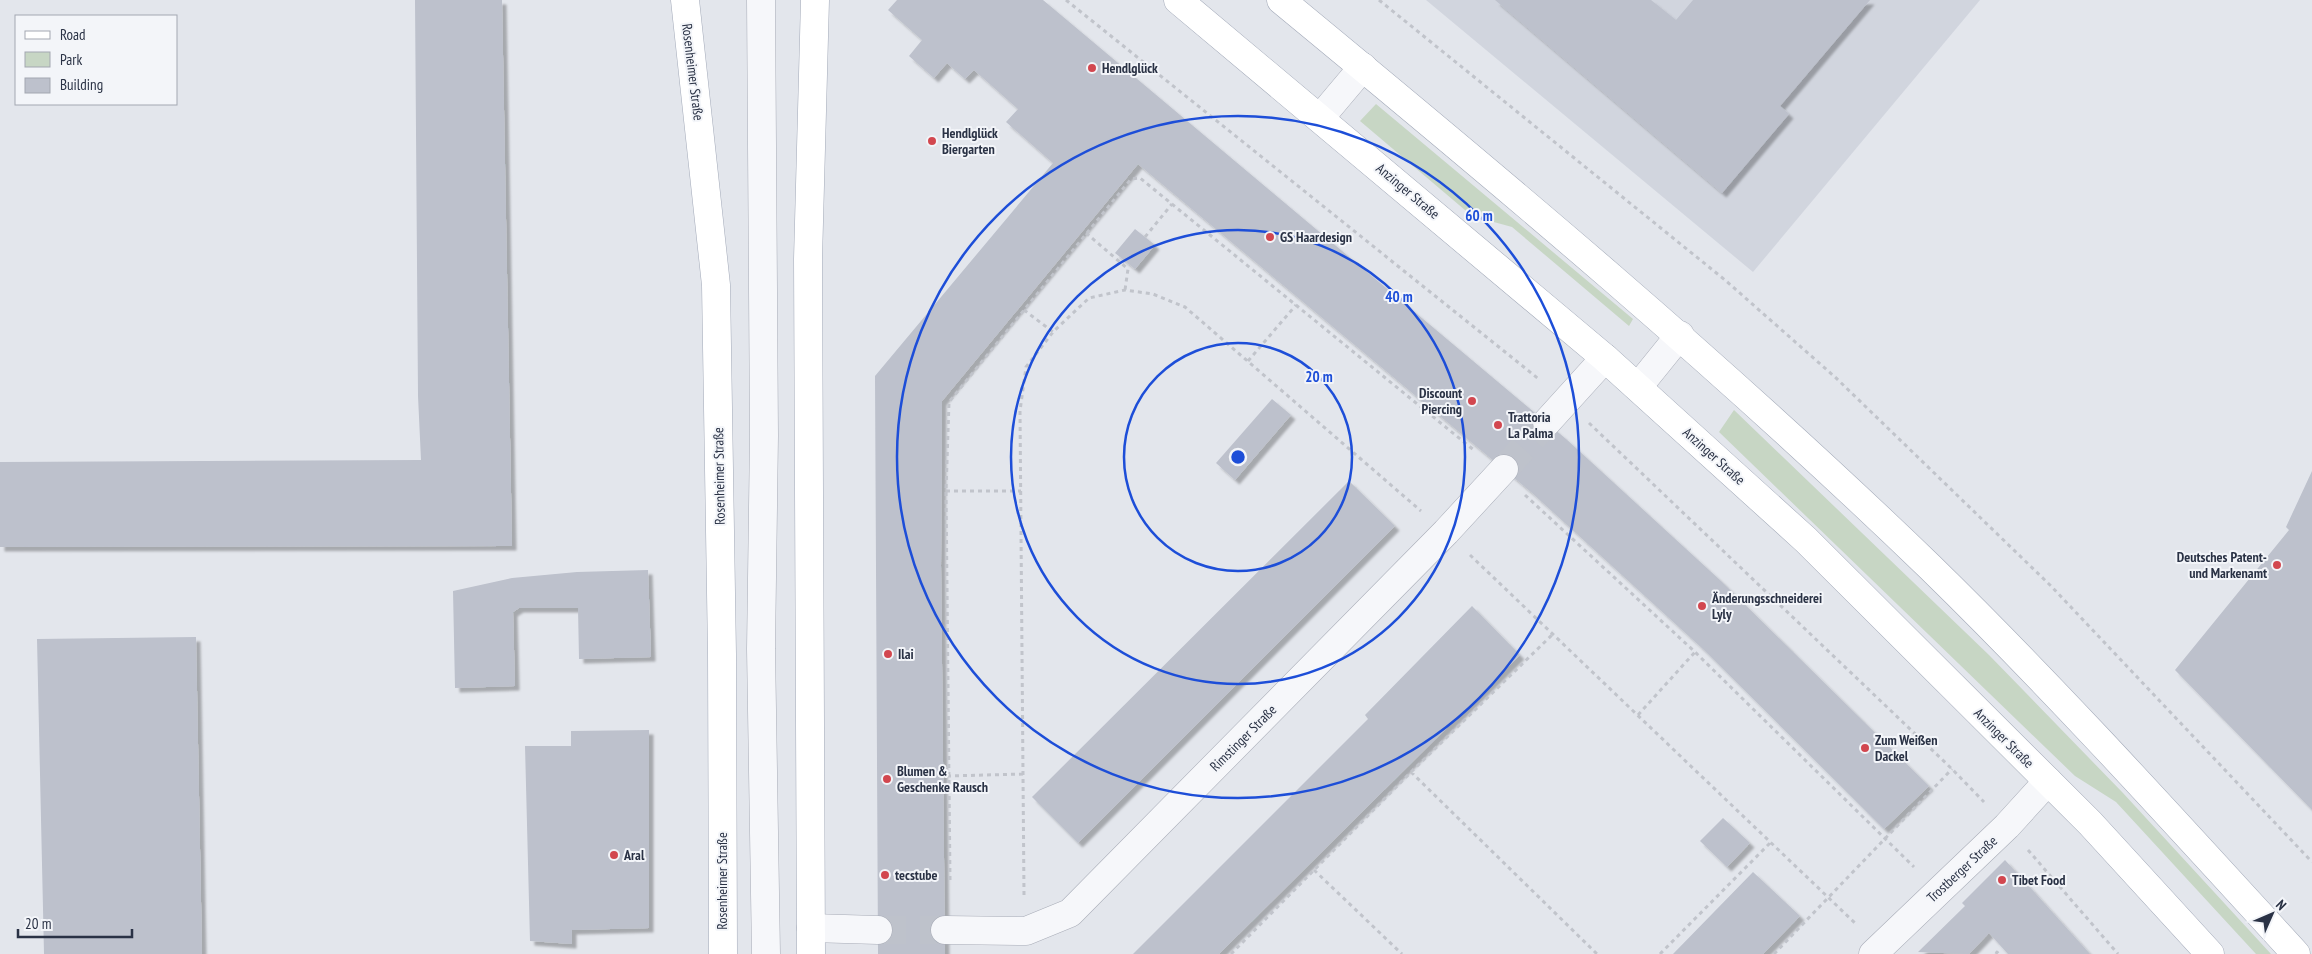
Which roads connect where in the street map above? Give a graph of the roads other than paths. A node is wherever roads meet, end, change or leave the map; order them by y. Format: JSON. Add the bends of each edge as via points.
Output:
{"nodes":[{"id":1,"x":685,"y":0,"type":"edge"},
{"id":2,"x":762,"y":0,"type":"edge"},
{"id":3,"x":815,"y":0,"type":"edge"},
{"id":4,"x":1178,"y":0,"type":"edge"},
{"id":5,"x":1281,"y":0,"type":"edge"},
{"id":6,"x":1363,"y":67,"type":"junction"},
{"id":7,"x":1320,"y":118,"type":"junction"},
{"id":8,"x":1680,"y":335,"type":"junction"},
{"id":9,"x":1605,"y":358,"type":"junction"},
{"id":10,"x":1638,"y":388,"type":"junction"},
{"id":11,"x":1547,"y":422,"type":"tunnel mouth"},
{"id":12,"x":1503,"y":471,"type":"tunnel mouth"},
{"id":13,"x":2048,"y":781,"type":"junction"},
{"id":14,"x":878,"y":930,"type":"tunnel mouth"},
{"id":15,"x":945,"y":930,"type":"tunnel mouth"},
{"id":16,"x":811,"y":941,"type":"edge"},
{"id":17,"x":1877,"y":950,"type":"edge"},
{"id":18,"x":723,"y":954,"type":"edge"},
{"id":19,"x":766,"y":954,"type":"edge"},
{"id":20,"x":2210,"y":954,"type":"edge"},
{"id":21,"x":2296,"y":954,"type":"edge"}],
"edges":[{"from":1,"to":18,"type":"main road","name":"Rosenheimer Straße","via":[[716,285]]},
{"from":2,"to":19,"type":"street","via":[[764,436],[761,649]]},
{"from":3,"to":16,"type":"main road","via":[[808,259]]},
{"from":4,"to":7,"type":"main road","name":"Anzinger Straße"},
{"from":5,"to":6,"type":"main road"},
{"from":6,"to":7,"type":"street"},
{"from":6,"to":8,"type":"main road"},
{"from":7,"to":9,"type":"main road","name":"Anzinger Straße"},
{"from":8,"to":10,"type":"street"},
{"from":8,"to":21,"type":"main road","via":[[1937,575],[2124,765]]},
{"from":9,"to":10,"type":"main road","name":"Anzinger Straße"},
{"from":9,"to":11,"type":"street"},
{"from":10,"to":13,"type":"main road","name":"Anzinger Straße","via":[[1806,540]]},
{"from":12,"to":15,"type":"street","name":"Rimstinger Straße","via":[[1070,913],[1026,931]]},
{"from":13,"to":17,"type":"street","name":"Trostberger Straße","via":[[2007,826]]},
{"from":13,"to":20,"type":"main road","name":"Anzinger Straße"},
{"from":14,"to":16,"type":"street"}]}
